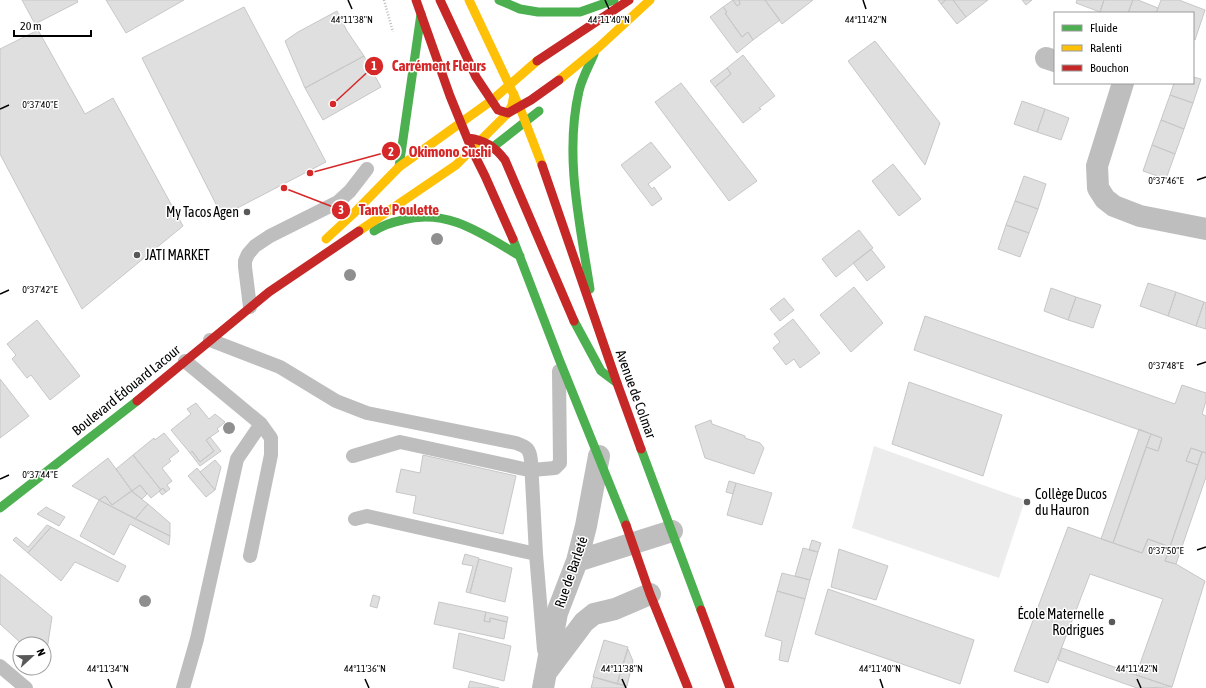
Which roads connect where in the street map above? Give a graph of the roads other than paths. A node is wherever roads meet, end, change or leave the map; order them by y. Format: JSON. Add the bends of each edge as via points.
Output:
{"nodes":[{"id":1,"x":416,"y":0,"type":"edge"},
{"id":2,"x":440,"y":0,"type":"edge"},
{"id":3,"x":469,"y":0,"type":"edge"},
{"id":4,"x":499,"y":0,"type":"edge"},
{"id":5,"x":614,"y":0,"type":"edge"},
{"id":6,"x":629,"y":0,"type":"edge"},
{"id":7,"x":650,"y":0,"type":"edge"},
{"id":8,"x":421,"y":14,"type":"junction"},
{"id":9,"x":594,"y":52,"type":"junction"},
{"id":10,"x":509,"y":84,"type":"junction"},
{"id":11,"x":1123,"y":84,"type":"edge"},
{"id":12,"x":562,"y":90,"type":"dead end"},
{"id":13,"x":514,"y":94,"type":"junction"},
{"id":14,"x":491,"y":100,"type":"junction"},
{"id":15,"x":545,"y":106,"type":"dead end"},
{"id":16,"x":520,"y":108,"type":"junction"},
{"id":17,"x":508,"y":113,"type":"junction"},
{"id":18,"x":526,"y":121,"type":"junction"},
{"id":19,"x":460,"y":122,"type":"junction"},
{"id":20,"x":467,"y":138,"type":"junction"},
{"id":21,"x":482,"y":140,"type":"junction"},
{"id":22,"x":493,"y":147,"type":"junction"},
{"id":23,"x":472,"y":150,"type":"junction"},
{"id":24,"x":420,"y":151,"type":"junction"},
{"id":25,"x":399,"y":167,"type":"junction"},
{"id":26,"x":468,"y":167,"type":"junction"},
{"id":27,"x":380,"y":184,"type":"junction"},
{"id":28,"x":423,"y":198,"type":"dead end"},
{"id":29,"x":1206,"y":229,"type":"edge"},
{"id":30,"x":359,"y":230,"type":"junction"},
{"id":31,"x":520,"y":256,"type":"junction"},
{"id":32,"x":269,"y":292,"type":"junction"},
{"id":33,"x":250,"y":307,"type":"junction"},
{"id":34,"x":596,"y":324,"type":"junction"},
{"id":35,"x":210,"y":340,"type":"junction"},
{"id":36,"x":559,"y":359,"type":"junction"},
{"id":37,"x":185,"y":361,"type":"junction"},
{"id":38,"x":617,"y":383,"type":"junction"},
{"id":39,"x":261,"y":424,"type":"junction"},
{"id":40,"x":353,"y":456,"type":"dead end"},
{"id":41,"x":599,"y":456,"type":"junction"},
{"id":42,"x":532,"y":470,"type":"junction"},
{"id":43,"x":0,"y":508,"type":"edge"},
{"id":44,"x":355,"y":519,"type":"dead end"},
{"id":45,"x":672,"y":531,"type":"junction"},
{"id":46,"x":633,"y":543,"type":"junction"},
{"id":47,"x":536,"y":554,"type":"junction"},
{"id":48,"x":250,"y":556,"type":"dead end"},
{"id":49,"x":577,"y":561,"type":"junction"},
{"id":50,"x":650,"y":594,"type":"junction"},
{"id":51,"x":0,"y":666,"type":"edge"},
{"id":52,"x":544,"y":680,"type":"edge"},
{"id":53,"x":26,"y":688,"type":"edge"},
{"id":54,"x":183,"y":688,"type":"edge"},
{"id":55,"x":688,"y":688,"type":"edge"},
{"id":56,"x":730,"y":688,"type":"edge"}],
"edges":[{"from":1,"to":8,"type":"main road"},
{"from":2,"to":14,"type":"main road","via":[[471,67]]},
{"from":3,"to":10,"type":"main road","name":"Avenue de Colmar"},
{"from":4,"to":5,"type":"main road","via":[[520,9],[538,12],[580,12]]},
{"from":6,"to":10,"type":"main road","name":"Boulevard Édouard Lacour","via":[[536,62]]},
{"from":7,"to":9,"type":"main road","name":"Boulevard Édouard Lacour"},
{"from":8,"to":19,"type":"main road"},
{"from":8,"to":25,"type":"main road"},
{"from":9,"to":12,"type":"main road","name":"Boulevard Édouard Lacour"},
{"from":9,"to":16,"type":"main road","name":"Boulevard Édouard Lacour"},
{"from":9,"to":34,"type":"main road","via":[[580,90],[574,126],[576,194]]},
{"from":10,"to":13,"type":"main road","name":"Avenue de Colmar"},
{"from":10,"to":14,"type":"main road","name":"Boulevard Édouard Lacour"},
{"from":11,"to":29,"type":"street","via":[[1097,166],[1098,188],[1105,199],[1114,206],[1140,216]]},
{"from":13,"to":16,"type":"main road","name":"Avenue de Colmar"},
{"from":13,"to":17,"type":"main road","name":"Boulevard Édouard Lacour"},
{"from":14,"to":17,"type":"main road","via":[[498,110]]},
{"from":14,"to":19,"type":"main road","name":"Boulevard Édouard Lacour"},
{"from":15,"to":18,"type":"main road"},
{"from":16,"to":17,"type":"main road","name":"Boulevard Édouard Lacour"},
{"from":16,"to":18,"type":"main road","name":"Avenue de Colmar"},
{"from":17,"to":21,"type":"main road","name":"Boulevard Édouard Lacour"},
{"from":18,"to":22,"type":"main road"},
{"from":18,"to":34,"type":"main road","name":"Avenue de Colmar"},
{"from":19,"to":20,"type":"main road"},
{"from":19,"to":24,"type":"main road","name":"Boulevard Édouard Lacour"},
{"from":20,"to":21,"type":"main road"},
{"from":20,"to":23,"type":"main road"},
{"from":20,"to":24,"type":"main road","via":[[444,139]]},
{"from":21,"to":22,"type":"main road"},
{"from":21,"to":23,"type":"main road","name":"Boulevard Édouard Lacour"},
{"from":22,"to":26,"type":"main road"},
{"from":22,"to":38,"type":"main road","via":[[505,160],[577,329],[601,371]]},
{"from":23,"to":26,"type":"main road"},
{"from":23,"to":30,"type":"main road","name":"Boulevard Édouard Lacour","via":[[456,165]]},
{"from":24,"to":25,"type":"main road","name":"Boulevard Édouard Lacour"},
{"from":25,"to":27,"type":"main road","name":"Boulevard Édouard Lacour"},
{"from":26,"to":31,"type":"main road","via":[[485,176]]},
{"from":27,"to":32,"type":"main road","name":"Boulevard Édouard Lacour","via":[[353,214]]},
{"from":27,"to":33,"type":"lane","via":[[365,166],[350,191],[338,202],[255,246],[248,254],[244,267]]},
{"from":28,"to":30,"type":"main road","name":"Boulevard Édouard Lacour"},
{"from":30,"to":32,"type":"main road","name":"Boulevard Édouard Lacour"},
{"from":31,"to":32,"type":"main road","via":[[458,222],[438,216],[408,217],[379,228],[306,274]]},
{"from":31,"to":36,"type":"main road"},
{"from":32,"to":33,"type":"main road","name":"Boulevard Édouard Lacour"},
{"from":33,"to":35,"type":"main road","name":"Boulevard Édouard Lacour"},
{"from":34,"to":38,"type":"main road","name":"Avenue de Colmar"},
{"from":35,"to":37,"type":"main road","name":"Boulevard Édouard Lacour"},
{"from":35,"to":42,"type":"lane","via":[[280,367],[336,401],[367,413],[524,445],[530,453]]},
{"from":36,"to":41,"type":"main road"},
{"from":36,"to":42,"type":"lane","via":[[560,463],[555,468]]},
{"from":37,"to":39,"type":"lane"},
{"from":37,"to":43,"type":"main road","name":"Boulevard Édouard Lacour"},
{"from":38,"to":45,"type":"main road","name":"Avenue de Colmar"},
{"from":39,"to":48,"type":"lane","via":[[271,438],[271,455]]},
{"from":39,"to":54,"type":"lane","via":[[237,459],[197,638]]},
{"from":40,"to":42,"type":"lane","via":[[400,442]]},
{"from":41,"to":46,"type":"main road"},
{"from":41,"to":49,"type":"street","name":"Rue de Barleté"},
{"from":42,"to":47,"type":"lane"},
{"from":44,"to":47,"type":"lane","via":[[366,516]]},
{"from":45,"to":46,"type":"street"},
{"from":45,"to":56,"type":"main road","name":"Avenue de Colmar"},
{"from":46,"to":49,"type":"street"},
{"from":46,"to":50,"type":"main road"},
{"from":47,"to":52,"type":"lane"},
{"from":49,"to":52,"type":"street","name":"Rue de Barleté","via":[[557,613]]},
{"from":50,"to":52,"type":"street","via":[[615,609],[594,614],[584,622]]},
{"from":50,"to":55,"type":"main road"},
{"from":51,"to":53,"type":"lane"}]}
